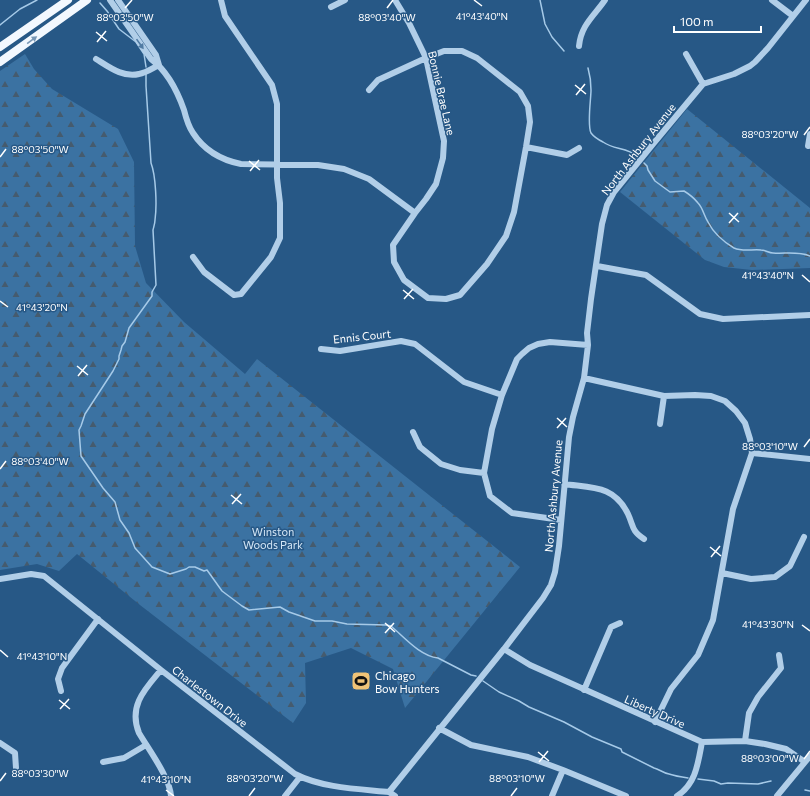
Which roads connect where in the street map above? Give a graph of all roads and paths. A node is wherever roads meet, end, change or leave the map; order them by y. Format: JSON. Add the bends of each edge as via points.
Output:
{"nodes":[{"id":1,"x":68,"y":0,"type":"edge"},
{"id":2,"x":87,"y":0,"type":"edge"},
{"id":3,"x":110,"y":0,"type":"edge"},
{"id":4,"x":118,"y":0,"type":"edge"},
{"id":5,"x":221,"y":0,"type":"edge"},
{"id":6,"x":345,"y":0,"type":"edge"},
{"id":7,"x":396,"y":0,"type":"edge"},
{"id":8,"x":605,"y":0,"type":"edge"},
{"id":9,"x":772,"y":0,"type":"edge"},
{"id":10,"x":806,"y":0,"type":"edge"},
{"id":11,"x":331,"y":7,"type":"dead end"},
{"id":12,"x":793,"y":16,"type":"junction"},
{"id":13,"x":578,"y":46,"type":"dead end"},
{"id":14,"x":0,"y":47,"type":"edge"},
{"id":15,"x":686,"y":54,"type":"dead end"},
{"id":16,"x":426,"y":58,"type":"junction"},
{"id":17,"x":96,"y":59,"type":"dead end"},
{"id":18,"x":0,"y":62,"type":"edge"},
{"id":19,"x":159,"y":65,"type":"junction"},
{"id":20,"x":703,"y":84,"type":"junction"},
{"id":21,"x":369,"y":90,"type":"dead end"},
{"id":22,"x":810,"y":134,"type":"edge"},
{"id":23,"x":808,"y":146,"type":"dead end"},
{"id":24,"x":526,"y":147,"type":"junction"},
{"id":25,"x":579,"y":148,"type":"dead end"},
{"id":26,"x":278,"y":164,"type":"junction"},
{"id":27,"x":415,"y":213,"type":"junction"},
{"id":28,"x":193,"y":257,"type":"dead end"},
{"id":29,"x":597,"y":266,"type":"junction"},
{"id":30,"x":810,"y":314,"type":"edge"},
{"id":31,"x":588,"y":345,"type":"junction"},
{"id":32,"x":321,"y":349,"type":"dead end"},
{"id":33,"x":584,"y":378,"type":"junction"},
{"id":34,"x":502,"y":395,"type":"junction"},
{"id":35,"x":664,"y":396,"type":"junction"},
{"id":36,"x":660,"y":424,"type":"dead end"},
{"id":37,"x":413,"y":432,"type":"dead end"},
{"id":38,"x":752,"y":454,"type":"junction"},
{"id":39,"x":810,"y":459,"type":"edge"},
{"id":40,"x":484,"y":473,"type":"junction"},
{"id":41,"x":564,"y":484,"type":"junction"},
{"id":42,"x":561,"y":520,"type":"junction"},
{"id":43,"x":804,"y":537,"type":"dead end"},
{"id":44,"x":644,"y":539,"type":"dead end"},
{"id":45,"x":722,"y":573,"type":"junction"},
{"id":46,"x":0,"y":579,"type":"edge"},
{"id":47,"x":98,"y":619,"type":"junction"},
{"id":48,"x":620,"y":623,"type":"dead end"},
{"id":49,"x":504,"y":649,"type":"junction"},
{"id":50,"x":780,"y":655,"type":"dead end"},
{"id":51,"x":161,"y":670,"type":"junction"},
{"id":52,"x":584,"y":690,"type":"junction"},
{"id":53,"x":61,"y":691,"type":"dead end"},
{"id":54,"x":655,"y":722,"type":"junction"},
{"id":55,"x":439,"y":728,"type":"junction"},
{"id":56,"x":745,"y":741,"type":"junction"},
{"id":57,"x":0,"y":742,"type":"edge"},
{"id":58,"x":702,"y":742,"type":"junction"},
{"id":59,"x":146,"y":745,"type":"junction"},
{"id":60,"x":810,"y":756,"type":"edge"},
{"id":61,"x":103,"y":762,"type":"dead end"},
{"id":62,"x":805,"y":762,"type":"junction"},
{"id":63,"x":16,"y":768,"type":"dead end"},
{"id":64,"x":563,"y":770,"type":"junction"},
{"id":65,"x":300,"y":777,"type":"junction"},
{"id":66,"x":389,"y":792,"type":"junction"},
{"id":67,"x":171,"y":796,"type":"edge"},
{"id":68,"x":285,"y":796,"type":"edge"},
{"id":69,"x":395,"y":796,"type":"edge"},
{"id":70,"x":552,"y":796,"type":"edge"},
{"id":71,"x":626,"y":796,"type":"edge"},
{"id":72,"x":677,"y":796,"type":"edge"},
{"id":73,"x":778,"y":796,"type":"edge"}],
"edges":[{"from":1,"to":14,"type":"main road"},
{"from":18,"to":2,"type":"main road","one_way":true},
{"from":3,"to":19,"type":"street","one_way":true,"via":[[151,59]]},
{"from":4,"to":19,"type":"street","via":[[156,55]]},
{"from":5,"to":26,"type":"street","via":[[225,16],[272,86],[277,104]]},
{"from":6,"to":11,"type":"street"},
{"from":7,"to":16,"type":"street","name":"Bonnie Brae Lane"},
{"from":8,"to":13,"type":"street","via":[[585,26]]},
{"from":9,"to":12,"type":"street"},
{"from":10,"to":12,"type":"street"},
{"from":12,"to":20,"type":"street","via":[[750,66]]},
{"from":15,"to":20,"type":"street"},
{"from":16,"to":21,"type":"street","name":"Bonnie Brae Lane","via":[[378,80]]},
{"from":16,"to":24,"type":"street","name":"Bonnie Brae Lane","via":[[444,51],[462,51],[477,58],[520,92],[528,106],[530,122]]},
{"from":16,"to":27,"type":"street","name":"Bonnie Brae Lane","via":[[444,141],[443,158],[436,184]]},
{"from":17,"to":19,"type":"street","via":[[127,75],[148,71]]},
{"from":19,"to":26,"type":"street","via":[[175,90],[193,133],[210,152],[241,164]]},
{"from":20,"to":29,"type":"street","name":"North Ashbury Avenue","via":[[614,192],[602,224]]},
{"from":22,"to":23,"type":"street"},
{"from":24,"to":25,"type":"street","via":[[567,155]]},
{"from":24,"to":27,"type":"street","name":"Bonnie Brae Lane","via":[[514,212],[506,236],[487,264],[460,295],[446,299],[428,298],[404,280],[394,262],[394,245]]},
{"from":26,"to":27,"type":"street","via":[[318,164],[344,169],[369,179]]},
{"from":26,"to":28,"type":"street","via":[[280,238],[271,257],[241,294],[234,295],[204,272]]},
{"from":29,"to":30,"type":"street","via":[[646,275],[700,314],[723,319]]},
{"from":29,"to":31,"type":"street","name":"North Ashbury Avenue","via":[[587,333]]},
{"from":31,"to":33,"type":"street","name":"North Ashbury Avenue"},
{"from":31,"to":34,"type":"street","via":[[550,342],[529,348],[517,359]]},
{"from":32,"to":34,"type":"street","name":"Ennis Court","via":[[340,350],[401,341],[415,344],[464,382]]},
{"from":33,"to":35,"type":"street"},
{"from":33,"to":41,"type":"street","name":"North Ashbury Avenue","via":[[570,427]]},
{"from":34,"to":40,"type":"street","via":[[492,429]]},
{"from":35,"to":36,"type":"street"},
{"from":35,"to":38,"type":"street","via":[[711,396],[724,401],[736,410],[745,423]]},
{"from":37,"to":40,"type":"street","via":[[420,447],[441,464]]},
{"from":38,"to":39,"type":"street"},
{"from":38,"to":45,"type":"street","via":[[733,509]]},
{"from":40,"to":42,"type":"street","via":[[490,496],[512,513]]},
{"from":41,"to":42,"type":"street","name":"North Ashbury Avenue"},
{"from":41,"to":44,"type":"street","via":[[602,489],[612,494],[622,503],[635,531]]},
{"from":42,"to":49,"type":"street","name":"North Ashbury Avenue","via":[[555,572],[550,585]]},
{"from":43,"to":45,"type":"street","via":[[790,566],[775,577],[751,578]]},
{"from":45,"to":54,"type":"street","via":[[713,620],[698,655],[671,690]]},
{"from":46,"to":47,"type":"street","name":"Charlestown Drive","via":[[31,574],[44,576]]},
{"from":47,"to":51,"type":"street","name":"Charlestown Drive"},
{"from":47,"to":53,"type":"street","via":[[62,668],[58,679]]},
{"from":48,"to":52,"type":"street","via":[[611,627]]},
{"from":49,"to":52,"type":"street","name":"Liberty Drive","via":[[530,665]]},
{"from":49,"to":55,"type":"street","name":"North Ashbury Avenue"},
{"from":50,"to":56,"type":"street","via":[[781,668],[749,713]]},
{"from":51,"to":59,"type":"street","via":[[144,691],[136,709],[136,725]]},
{"from":51,"to":65,"type":"street","name":"Charlestown Drive"},
{"from":52,"to":54,"type":"street","name":"Liberty Drive"},
{"from":54,"to":58,"type":"street","name":"Liberty Drive"},
{"from":55,"to":64,"type":"street","via":[[471,745],[528,757]]},
{"from":55,"to":66,"type":"street","name":"North Ashbury Avenue"},
{"from":56,"to":58,"type":"street","name":"Liberty Drive"},
{"from":56,"to":62,"type":"street","name":"Liberty Drive","via":[[786,749]]},
{"from":57,"to":63,"type":"street","via":[[15,753]]},
{"from":58,"to":72,"type":"street","via":[[698,766],[691,782]]},
{"from":59,"to":61,"type":"street","via":[[124,758]]},
{"from":59,"to":67,"type":"street","via":[[167,780]]},
{"from":60,"to":62,"type":"street"},
{"from":62,"to":73,"type":"street"},
{"from":64,"to":70,"type":"street"},
{"from":64,"to":71,"type":"street"},
{"from":65,"to":66,"type":"street","name":"Charlestown Drive","via":[[344,788]]},
{"from":65,"to":68,"type":"street"},
{"from":66,"to":69,"type":"street","name":"Charlestown Drive"}]}
